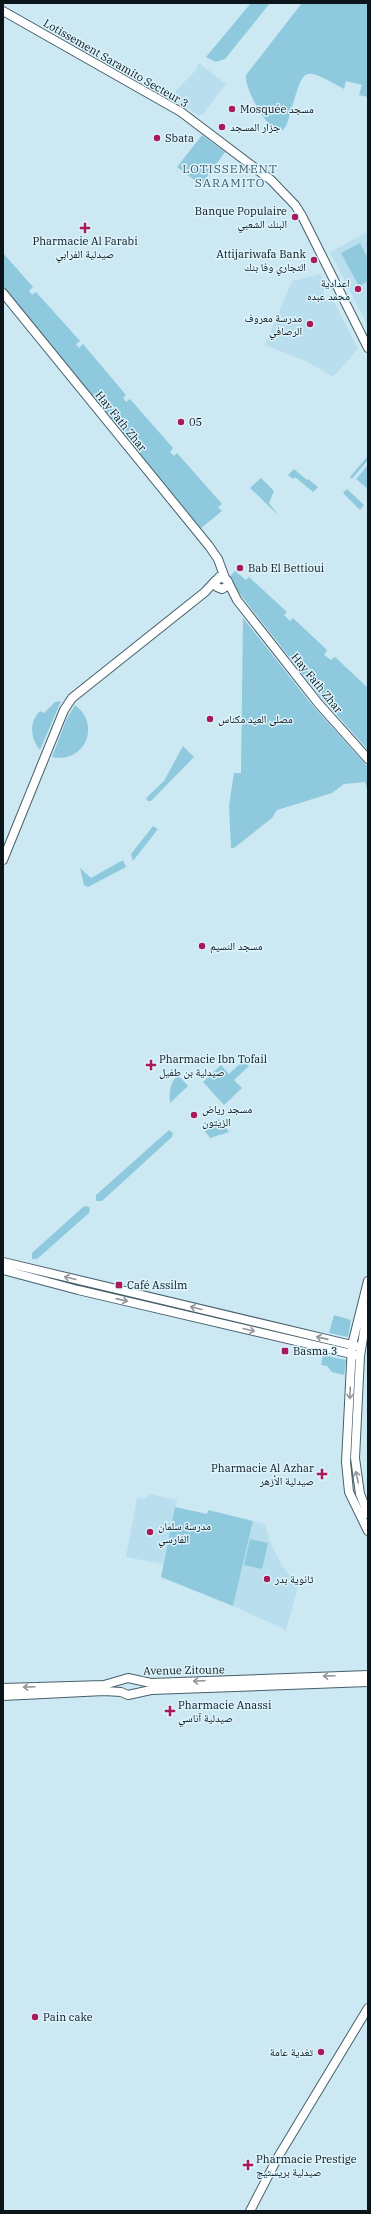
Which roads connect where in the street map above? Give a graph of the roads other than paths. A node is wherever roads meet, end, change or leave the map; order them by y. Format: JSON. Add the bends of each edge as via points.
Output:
{"nodes":[{"id":1,"x":3,"y":11,"type":"edge"},
{"id":2,"x":3,"y":292,"type":"edge"},
{"id":3,"x":368,"y":348,"type":"edge"},
{"id":4,"x":220,"y":564,"type":"junction"},
{"id":5,"x":216,"y":579,"type":"junction"},
{"id":6,"x":226,"y":580,"type":"junction"},
{"id":7,"x":221,"y":589,"type":"junction"},
{"id":8,"x":205,"y":592,"type":"junction"},
{"id":9,"x":237,"y":600,"type":"junction"},
{"id":10,"x":368,"y":759,"type":"edge"},
{"id":11,"x":3,"y":860,"type":"edge"},
{"id":12,"x":3,"y":1262,"type":"edge"},
{"id":13,"x":3,"y":1270,"type":"edge"},
{"id":14,"x":368,"y":1281,"type":"edge"},
{"id":15,"x":368,"y":1307,"type":"edge"},
{"id":16,"x":356,"y":1351,"type":"junction"},
{"id":17,"x":368,"y":1514,"type":"edge"},
{"id":18,"x":368,"y":1531,"type":"edge"},
{"id":19,"x":368,"y":1675,"type":"edge"},
{"id":20,"x":123,"y":1680,"type":"junction"},
{"id":21,"x":134,"y":1680,"type":"junction"},
{"id":22,"x":368,"y":1682,"type":"edge"},
{"id":23,"x":3,"y":1688,"type":"edge"},
{"id":24,"x":121,"y":1692,"type":"junction"},
{"id":25,"x":134,"y":1693,"type":"junction"},
{"id":26,"x":3,"y":1696,"type":"edge"},
{"id":27,"x":368,"y":2008,"type":"edge"},
{"id":28,"x":250,"y":2211,"type":"edge"}],
"edges":[{"from":1,"to":3,"type":"street","name":"Lotissement Saramito Secteur 3","via":[[181,112],[277,185],[302,216]]},
{"from":2,"to":4,"type":"street","name":"Hay Fath Zhar","via":[[206,543]]},
{"from":4,"to":5,"type":"street"},
{"from":4,"to":6,"type":"street","name":"Hay Fath Zhar"},
{"from":5,"to":6,"type":"street","via":[[221,577]]},
{"from":5,"to":7,"type":"street","via":[[216,586]]},
{"from":5,"to":8,"type":"street"},
{"from":6,"to":7,"type":"street","via":[[226,587]]},
{"from":6,"to":9,"type":"street","name":"Hay Fath Zhar"},
{"from":7,"to":8,"type":"street"},
{"from":7,"to":9,"type":"street"},
{"from":8,"to":11,"type":"street","via":[[72,698],[64,710]]},
{"from":9,"to":10,"type":"street","name":"Hay Fath Zhar","via":[[318,704]]},
{"from":16,"to":12,"type":"street","one_way":true},
{"from":13,"to":16,"type":"street","one_way":true,"via":[[78,1290]]},
{"from":14,"to":16,"type":"street"},
{"from":15,"to":16,"type":"street"},
{"from":17,"to":16,"type":"street","one_way":true,"via":[[360,1494],[355,1468]]},
{"from":16,"to":18,"type":"street","one_way":true,"via":[[347,1454],[348,1480],[353,1501]]},
{"from":19,"to":21,"type":"street","name":"Avenue Zitoune","one_way":true,"via":[[151,1683]]},
{"from":20,"to":21,"type":"street","name":"Avenue Zitoune"},
{"from":20,"to":23,"type":"street","name":"Avenue Zitoune","one_way":true,"via":[[104,1685]]},
{"from":20,"to":24,"type":"street","via":[[120,1685]]},
{"from":21,"to":25,"type":"street","via":[[137,1688]]},
{"from":22,"to":25,"type":"street","name":"Avenue Zitoune","via":[[152,1690]]},
{"from":24,"to":25,"type":"street","name":"Avenue Zitoune","via":[[128,1695]]},
{"from":24,"to":26,"type":"street","name":"Avenue Zitoune"},
{"from":27,"to":28,"type":"street","via":[[278,2157]]}]}
